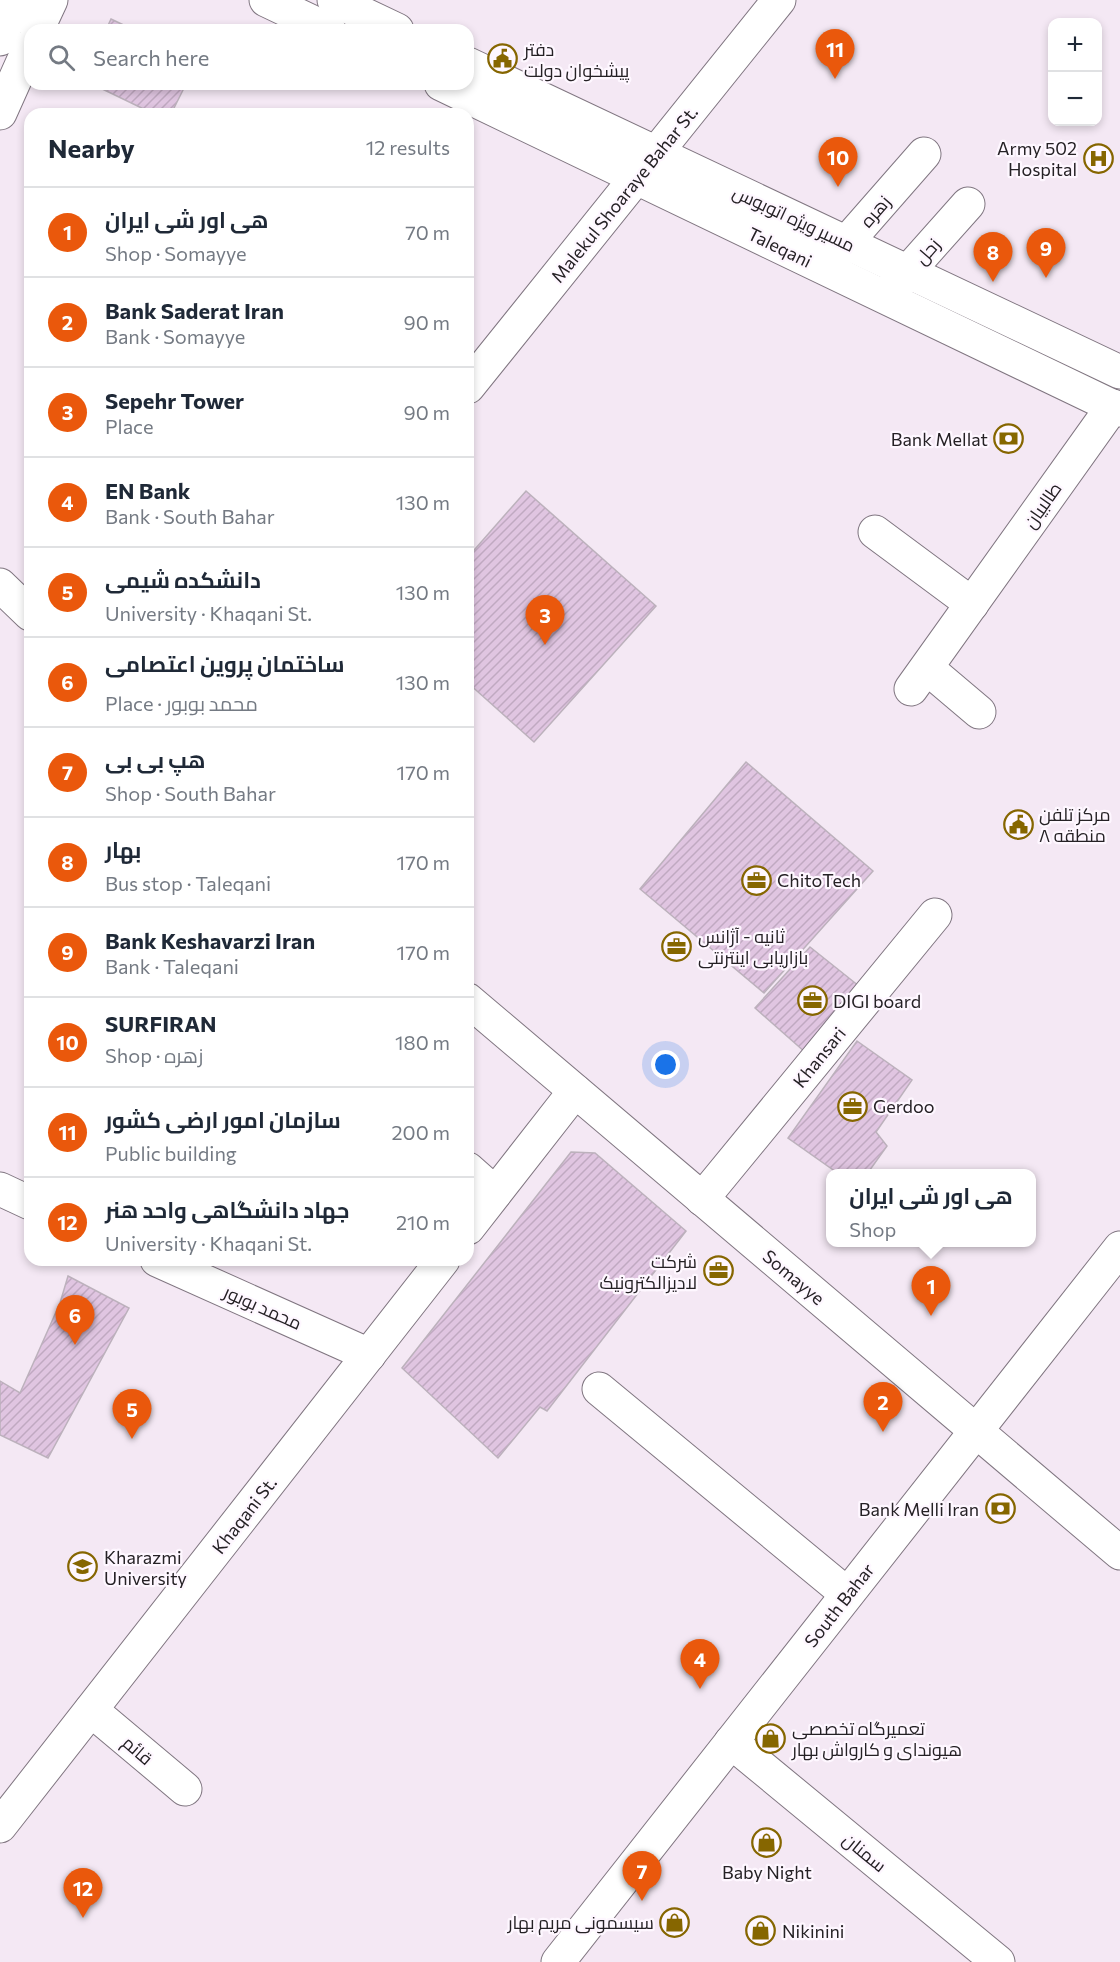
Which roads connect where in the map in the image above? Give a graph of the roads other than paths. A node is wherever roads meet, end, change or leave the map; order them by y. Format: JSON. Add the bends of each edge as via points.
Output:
{"nodes":[{"id":1,"x":18,"y":0,"type":"edge"},
{"id":2,"x":51,"y":0,"type":"edge"},
{"id":3,"x":266,"y":0,"type":"edge"},
{"id":4,"x":779,"y":0,"type":"edge"},
{"id":5,"x":326,"y":13,"type":"edge"},
{"id":6,"x":40,"y":24,"type":"edge"},
{"id":7,"x":372,"y":24,"type":"edge"},
{"id":8,"x":0,"y":39,"type":"edge"},
{"id":9,"x":24,"y":59,"type":"edge"},
{"id":10,"x":474,"y":66,"type":"edge"},
{"id":11,"x":454,"y":90,"type":"edge"},
{"id":12,"x":0,"y":113,"type":"edge"},
{"id":13,"x":657,"y":153,"type":"junction"},
{"id":14,"x":924,"y":154,"type":"dead end"},
{"id":15,"x":637,"y":178,"type":"junction"},
{"id":16,"x":968,"y":204,"type":"dead end"},
{"id":17,"x":847,"y":243,"type":"junction"},
{"id":18,"x":824,"y":268,"type":"junction"},
{"id":19,"x":909,"y":272,"type":"junction"},
{"id":20,"x":885,"y":297,"type":"junction"},
{"id":21,"x":1120,"y":372,"type":"edge"},
{"id":22,"x":474,"y":380,"type":"edge"},
{"id":23,"x":1116,"y":408,"type":"edge"},
{"id":24,"x":875,"y":532,"type":"dead end"},
{"id":25,"x":0,"y":585,"type":"edge"},
{"id":26,"x":972,"y":604,"type":"junction"},
{"id":27,"x":24,"y":608,"type":"edge"},
{"id":28,"x":979,"y":712,"type":"dead end"},
{"id":29,"x":935,"y":915,"type":"dead end"},
{"id":30,"x":474,"y":1005,"type":"edge"},
{"id":31,"x":575,"y":1091,"type":"junction"},
{"id":32,"x":474,"y":1174,"type":"edge"},
{"id":33,"x":0,"y":1189,"type":"edge"},
{"id":34,"x":495,"y":1193,"type":"junction"},
{"id":35,"x":702,"y":1199,"type":"junction"},
{"id":36,"x":24,"y":1200,"type":"edge"},
{"id":37,"x":474,"y":1220,"type":"edge"},
{"id":38,"x":1120,"y":1248,"type":"edge"},
{"id":39,"x":170,"y":1266,"type":"edge"},
{"id":40,"x":438,"y":1266,"type":"edge"},
{"id":41,"x":369,"y":1355,"type":"junction"},
{"id":42,"x":599,"y":1389,"type":"dead end"},
{"id":43,"x":976,"y":1431,"type":"junction"},
{"id":44,"x":1120,"y":1553,"type":"edge"},
{"id":45,"x":847,"y":1594,"type":"junction"},
{"id":46,"x":91,"y":1710,"type":"junction"},
{"id":47,"x":731,"y":1742,"type":"junction"},
{"id":48,"x":184,"y":1790,"type":"dead end"},
{"id":49,"x":0,"y":1826,"type":"edge"},
{"id":50,"x":558,"y":1962,"type":"edge"},
{"id":51,"x":998,"y":1962,"type":"edge"}],
"edges":[{"from":1,"to":8,"type":"street"},
{"from":2,"to":6,"type":"street"},
{"from":3,"to":5,"type":"street"},
{"from":4,"to":13,"type":"street","name":"Malekul Shoaraye Bahar St."},
{"from":5,"to":7,"type":"street"},
{"from":9,"to":12,"type":"street"},
{"from":10,"to":13,"type":"street","name":"مسیر ویژه اتوبوس"},
{"from":11,"to":15,"type":"street","name":"Taleqani"},
{"from":13,"to":15,"type":"street","name":"Malekul Shoaraye Bahar St."},
{"from":13,"to":17,"type":"street","name":"مسیر ویژه اتوبوس"},
{"from":14,"to":17,"type":"street","name":"زهره"},
{"from":15,"to":18,"type":"street","name":"Taleqani"},
{"from":15,"to":22,"type":"street","name":"Malekul Shoaraye Bahar St."},
{"from":16,"to":19,"type":"street","name":"زحل"},
{"from":17,"to":18,"type":"street","name":"زهره"},
{"from":17,"to":19,"type":"street","name":"مسیر ویژه اتوبوس"},
{"from":18,"to":20,"type":"street","name":"Taleqani"},
{"from":19,"to":20,"type":"street","name":"زحل"},
{"from":19,"to":21,"type":"street","name":"مسیر ویژه اتوبوس"},
{"from":20,"to":23,"type":"street","name":"Taleqani"},
{"from":23,"to":26,"type":"street","name":"طالبیان"},
{"from":24,"to":26,"type":"street"},
{"from":25,"to":27,"type":"street"},
{"from":26,"to":28,"type":"street","name":"طالبیان","via":[[919,678]]},
{"from":29,"to":35,"type":"street","name":"Khansari"},
{"from":30,"to":31,"type":"street","name":"Somayye"},
{"from":31,"to":34,"type":"street"},
{"from":31,"to":35,"type":"street","name":"Somayye"},
{"from":32,"to":34,"type":"street"},
{"from":33,"to":36,"type":"street"},
{"from":34,"to":37,"type":"street"},
{"from":35,"to":43,"type":"street","name":"Somayye"},
{"from":38,"to":43,"type":"street","name":"South Bahar"},
{"from":39,"to":41,"type":"street","name":"محمد بوبور"},
{"from":40,"to":41,"type":"street","name":"Khaqani St."},
{"from":41,"to":46,"type":"street","name":"Khaqani St."},
{"from":42,"to":45,"type":"street"},
{"from":43,"to":44,"type":"street","name":"Somayye"},
{"from":43,"to":45,"type":"street","name":"South Bahar"},
{"from":45,"to":47,"type":"street","name":"South Bahar"},
{"from":46,"to":48,"type":"street","name":"قائم"},
{"from":46,"to":49,"type":"street","name":"Khaqani St."},
{"from":47,"to":50,"type":"street","name":"South Bahar"},
{"from":47,"to":51,"type":"street","name":"سمنان"}]}
